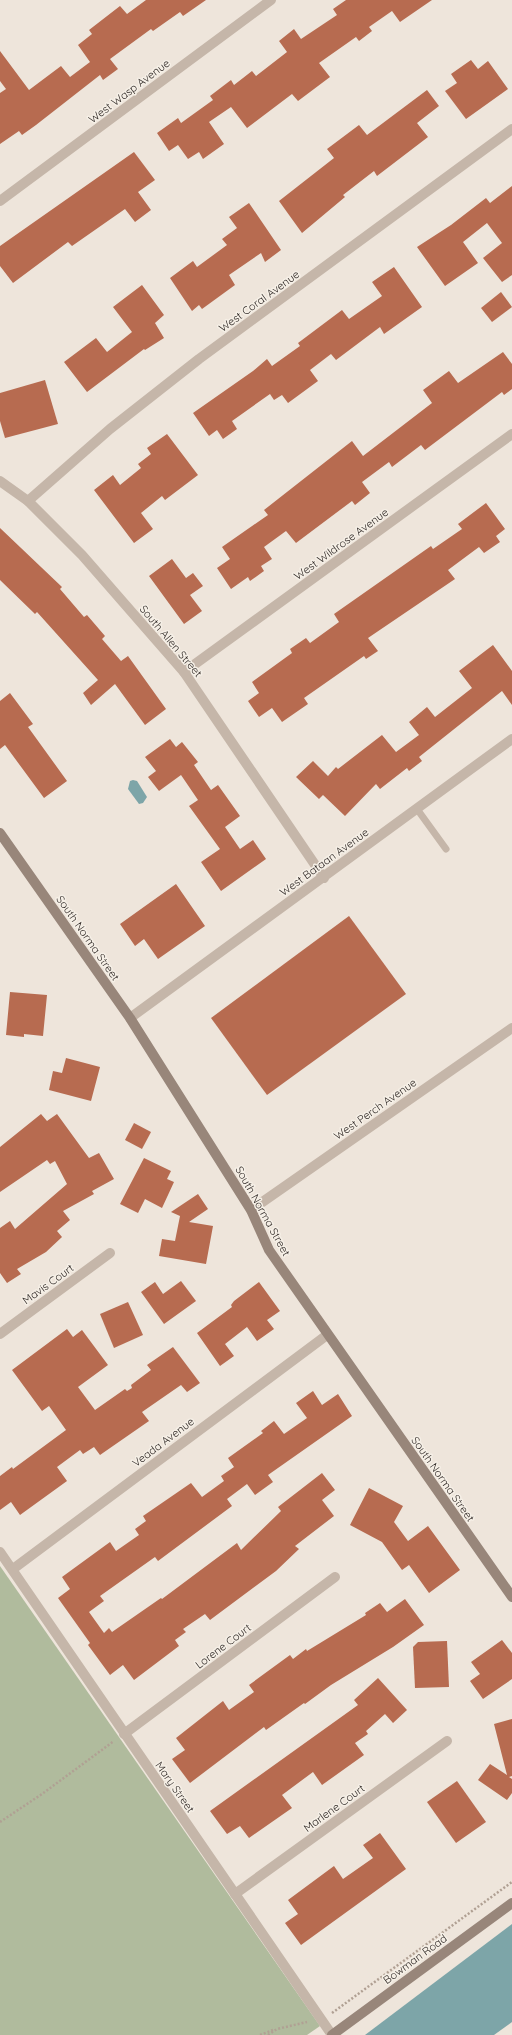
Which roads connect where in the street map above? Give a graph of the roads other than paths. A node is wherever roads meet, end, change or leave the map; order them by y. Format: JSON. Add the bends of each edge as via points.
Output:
{"nodes":[{"id":1,"x":272,"y":0,"type":"edge"},
{"id":2,"x":512,"y":129,"type":"edge"},
{"id":3,"x":0,"y":201,"type":"edge"},
{"id":4,"x":512,"y":434,"type":"edge"},
{"id":5,"x":0,"y":481,"type":"edge"},
{"id":6,"x":28,"y":501,"type":"junction"},
{"id":7,"x":184,"y":672,"type":"junction"},
{"id":8,"x":512,"y":739,"type":"edge"},
{"id":9,"x":417,"y":809,"type":"junction"},
{"id":10,"x":0,"y":833,"type":"edge"},
{"id":11,"x":446,"y":849,"type":"dead end"},
{"id":12,"x":324,"y":878,"type":"junction"},
{"id":13,"x":130,"y":1018,"type":"junction"},
{"id":14,"x":512,"y":1028,"type":"edge"},
{"id":15,"x":251,"y":1210,"type":"junction"},
{"id":16,"x":110,"y":1253,"type":"dead end"},
{"id":17,"x":0,"y":1334,"type":"edge"},
{"id":18,"x":327,"y":1335,"type":"junction"},
{"id":19,"x":0,"y":1552,"type":"edge"},
{"id":20,"x":13,"y":1570,"type":"junction"},
{"id":21,"x":335,"y":1577,"type":"dead end"},
{"id":22,"x":512,"y":1597,"type":"edge"},
{"id":23,"x":124,"y":1734,"type":"junction"},
{"id":24,"x":447,"y":1741,"type":"dead end"},
{"id":25,"x":235,"y":1894,"type":"junction"},
{"id":26,"x":512,"y":1903,"type":"edge"},
{"id":27,"x":332,"y":2035,"type":"edge"}],
"edges":[{"from":1,"to":3,"type":"street","name":"West Wasp Avenue"},
{"from":2,"to":6,"type":"street","name":"West Coral Avenue","via":[[199,359],[110,429]]},
{"from":4,"to":7,"type":"street","name":"West Wildrose Avenue"},
{"from":5,"to":6,"type":"street","name":"South Allen Street"},
{"from":6,"to":7,"type":"street","name":"South Allen Street","via":[[82,555]]},
{"from":7,"to":12,"type":"street","name":"South Allen Street"},
{"from":8,"to":9,"type":"street","name":"West Bataan Avenue"},
{"from":9,"to":11,"type":"lane"},
{"from":9,"to":12,"type":"street","name":"West Bataan Avenue"},
{"from":10,"to":13,"type":"street","name":"South Norma Street"},
{"from":12,"to":13,"type":"street","name":"West Bataan Avenue"},
{"from":13,"to":15,"type":"street","name":"South Norma Street"},
{"from":14,"to":15,"type":"street","name":"West Perch Avenue"},
{"from":15,"to":18,"type":"street","name":"South Norma Street","via":[[269,1250]]},
{"from":16,"to":17,"type":"street","name":"Mavis Court"},
{"from":18,"to":20,"type":"street","name":"Veada Avenue"},
{"from":18,"to":22,"type":"street","name":"South Norma Street"},
{"from":19,"to":20,"type":"street","name":"Mary Street"},
{"from":20,"to":23,"type":"street","name":"Mary Street"},
{"from":21,"to":23,"type":"street","name":"Lorene Court"},
{"from":23,"to":25,"type":"street","name":"Mary Street"},
{"from":24,"to":25,"type":"street","name":"Marlene Court"},
{"from":25,"to":27,"type":"street","name":"Mary Street"},
{"from":26,"to":27,"type":"street","name":"Bowman Road"}]}
